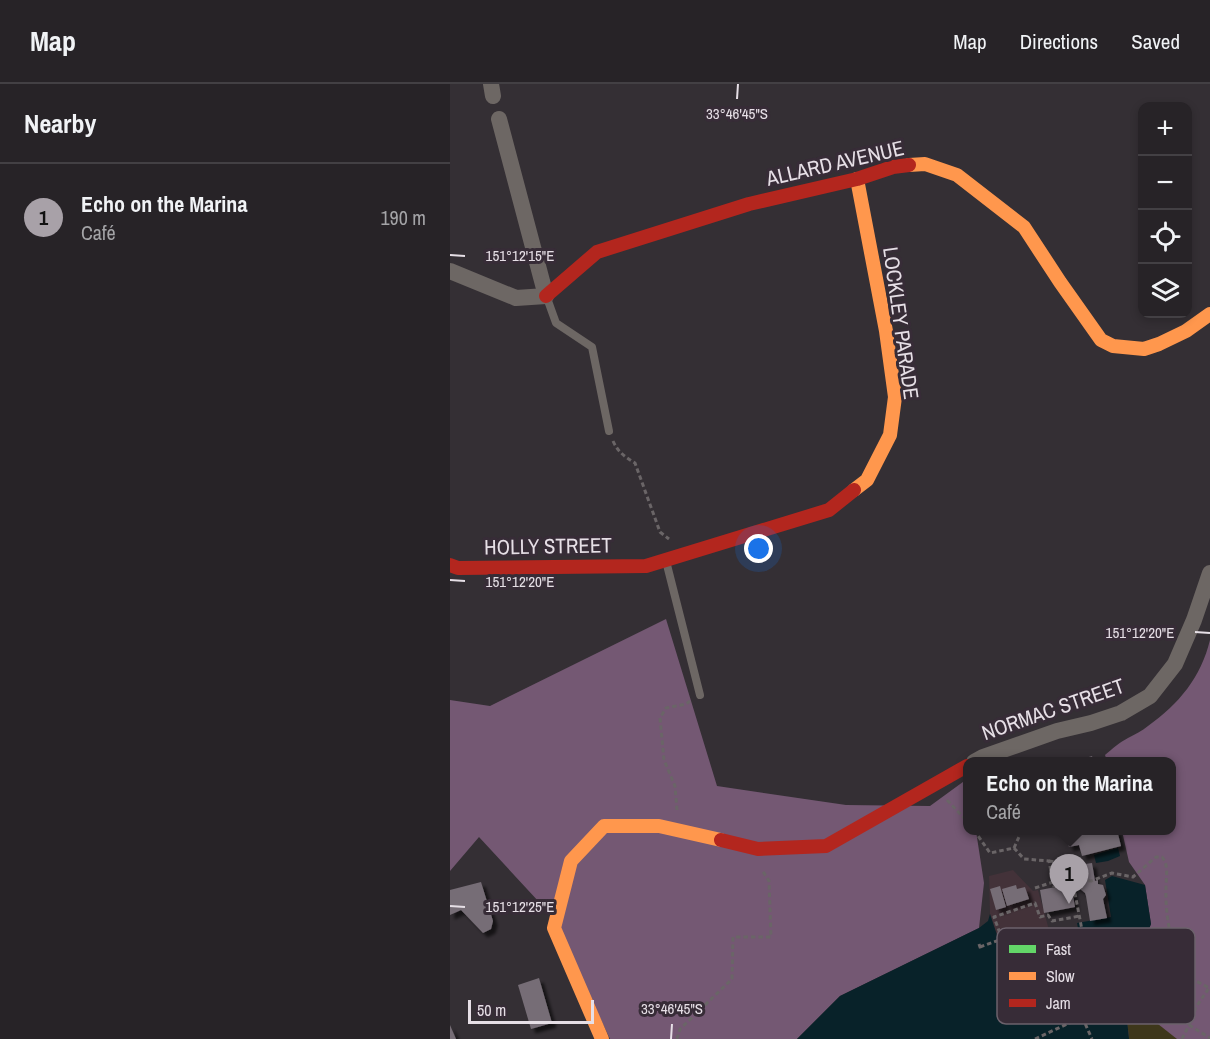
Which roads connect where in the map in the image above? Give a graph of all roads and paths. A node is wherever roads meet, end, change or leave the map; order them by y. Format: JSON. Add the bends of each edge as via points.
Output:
{"nodes":[{"id":1,"x":499,"y":119,"type":"dead end"},
{"id":2,"x":857,"y":179,"type":"junction"},
{"id":3,"x":450,"y":272,"type":"edge"},
{"id":4,"x":546,"y":296,"type":"junction"},
{"id":5,"x":1210,"y":314,"type":"edge"},
{"id":6,"x":609,"y":431,"type":"joint"},
{"id":7,"x":681,"y":556,"type":"junction"},
{"id":8,"x":666,"y":561,"type":"junction"},
{"id":9,"x":450,"y":565,"type":"edge"},
{"id":10,"x":646,"y":566,"type":"joint"},
{"id":11,"x":1210,"y":573,"type":"edge"},
{"id":12,"x":700,"y":695,"type":"joint"},
{"id":13,"x":982,"y":757,"type":"edge"},
{"id":14,"x":963,"y":768,"type":"edge"},
{"id":15,"x":934,"y":785,"type":"junction"},
{"id":16,"x":677,"y":814,"type":"dead end"},
{"id":17,"x":963,"y":817,"type":"edge"},
{"id":18,"x":977,"y":835,"type":"edge"},
{"id":19,"x":1020,"y":835,"type":"edge"},
{"id":20,"x":1014,"y":848,"type":"junction"},
{"id":21,"x":758,"y":849,"type":"junction"},
{"id":22,"x":1049,"y":861,"type":"junction"},
{"id":23,"x":1069,"y":861,"type":"dead end"},
{"id":24,"x":1070,"y":878,"type":"junction"},
{"id":25,"x":1053,"y":882,"type":"junction"},
{"id":26,"x":1054,"y":887,"type":"dead end"},
{"id":27,"x":1035,"y":888,"type":"dead end"},
{"id":28,"x":1080,"y":916,"type":"junction"},
{"id":29,"x":998,"y":928,"type":"edge"},
{"id":30,"x":1082,"y":928,"type":"edge"},
{"id":31,"x":1169,"y":928,"type":"edge"},
{"id":32,"x":997,"y":941,"type":"edge"},
{"id":33,"x":980,"y":947,"type":"dead end"},
{"id":34,"x":1195,"y":979,"type":"edge"},
{"id":35,"x":1209,"y":988,"type":"edge"},
{"id":36,"x":1195,"y":1010,"type":"edge"},
{"id":37,"x":1068,"y":1024,"type":"edge"},
{"id":38,"x":1086,"y":1024,"type":"edge"},
{"id":39,"x":1189,"y":1025,"type":"joint"},
{"id":40,"x":1210,"y":1038,"type":"edge"},
{"id":41,"x":602,"y":1039,"type":"edge"},
{"id":42,"x":677,"y":1039,"type":"edge"},
{"id":43,"x":1035,"y":1039,"type":"edge"},
{"id":44,"x":1092,"y":1039,"type":"edge"},
{"id":45,"x":1182,"y":1039,"type":"edge"}],
"edges":[{"from":1,"to":4,"type":"street"},
{"from":2,"to":4,"type":"street","name":"ALLARD AVENUE","via":[[749,204],[597,252]]},
{"from":2,"to":5,"type":"street","name":"ALLARD AVENUE","via":[[893,167],[926,164],[957,175],[1024,226],[1101,340],[1113,346],[1144,349],[1186,332]]},
{"from":2,"to":7,"type":"street","name":"LOCKLEY PARADE","via":[[895,397],[890,435],[867,480],[829,510]]},
{"from":3,"to":4,"type":"street","via":[[516,298]]},
{"from":4,"to":6,"type":"lane","via":[[556,322],[592,347]]},
{"from":6,"to":7,"type":"path","via":[[623,456],[635,463],[660,532],[678,544]]},
{"from":7,"to":8,"type":"street","name":"LOCKLEY PARADE"},
{"from":8,"to":10,"type":"street","name":"LOCKLEY PARADE"},
{"from":8,"to":12,"type":"lane"},
{"from":9,"to":10,"type":"street","name":"HOLLY STREET"},
{"from":11,"to":13,"type":"street","name":"NORMAC STREET","via":[[1175,664],[1150,696],[1121,713]]},
{"from":12,"to":16,"type":"path","via":[[686,704],[666,708],[660,717],[664,760],[675,786]]},
{"from":14,"to":15,"type":"street","name":"NORMAC STREET"},
{"from":15,"to":17,"type":"path"},
{"from":15,"to":21,"type":"street","name":"NORMAC STREET","via":[[826,846]]},
{"from":18,"to":20,"type":"path","via":[[990,853]]},
{"from":19,"to":20,"type":"path"},
{"from":20,"to":22,"type":"path","via":[[1024,859]]},
{"from":21,"to":41,"type":"street","name":"NORMAC STREET","via":[[660,826],[604,826],[571,861],[554,928]]},
{"from":21,"to":42,"type":"path","via":[[756,861],[769,881],[771,937],[733,937],[732,979],[680,1029]]},
{"from":22,"to":23,"type":"path"},
{"from":22,"to":25,"type":"path"},
{"from":24,"to":25,"type":"path"},
{"from":24,"to":28,"type":"path"},
{"from":24,"to":31,"type":"path","via":[[1091,881],[1112,873],[1133,878],[1162,856],[1167,862]]},
{"from":25,"to":26,"type":"path"},
{"from":25,"to":27,"type":"path"},
{"from":28,"to":29,"type":"path","via":[[1052,921],[1048,915],[1040,917],[1035,903],[994,917]]},
{"from":28,"to":30,"type":"path"},
{"from":32,"to":33,"type":"path"},
{"from":34,"to":35,"type":"path"},
{"from":35,"to":36,"type":"path"},
{"from":37,"to":43,"type":"path"},
{"from":38,"to":44,"type":"path"},
{"from":39,"to":40,"type":"path"},
{"from":39,"to":45,"type":"path"}]}
